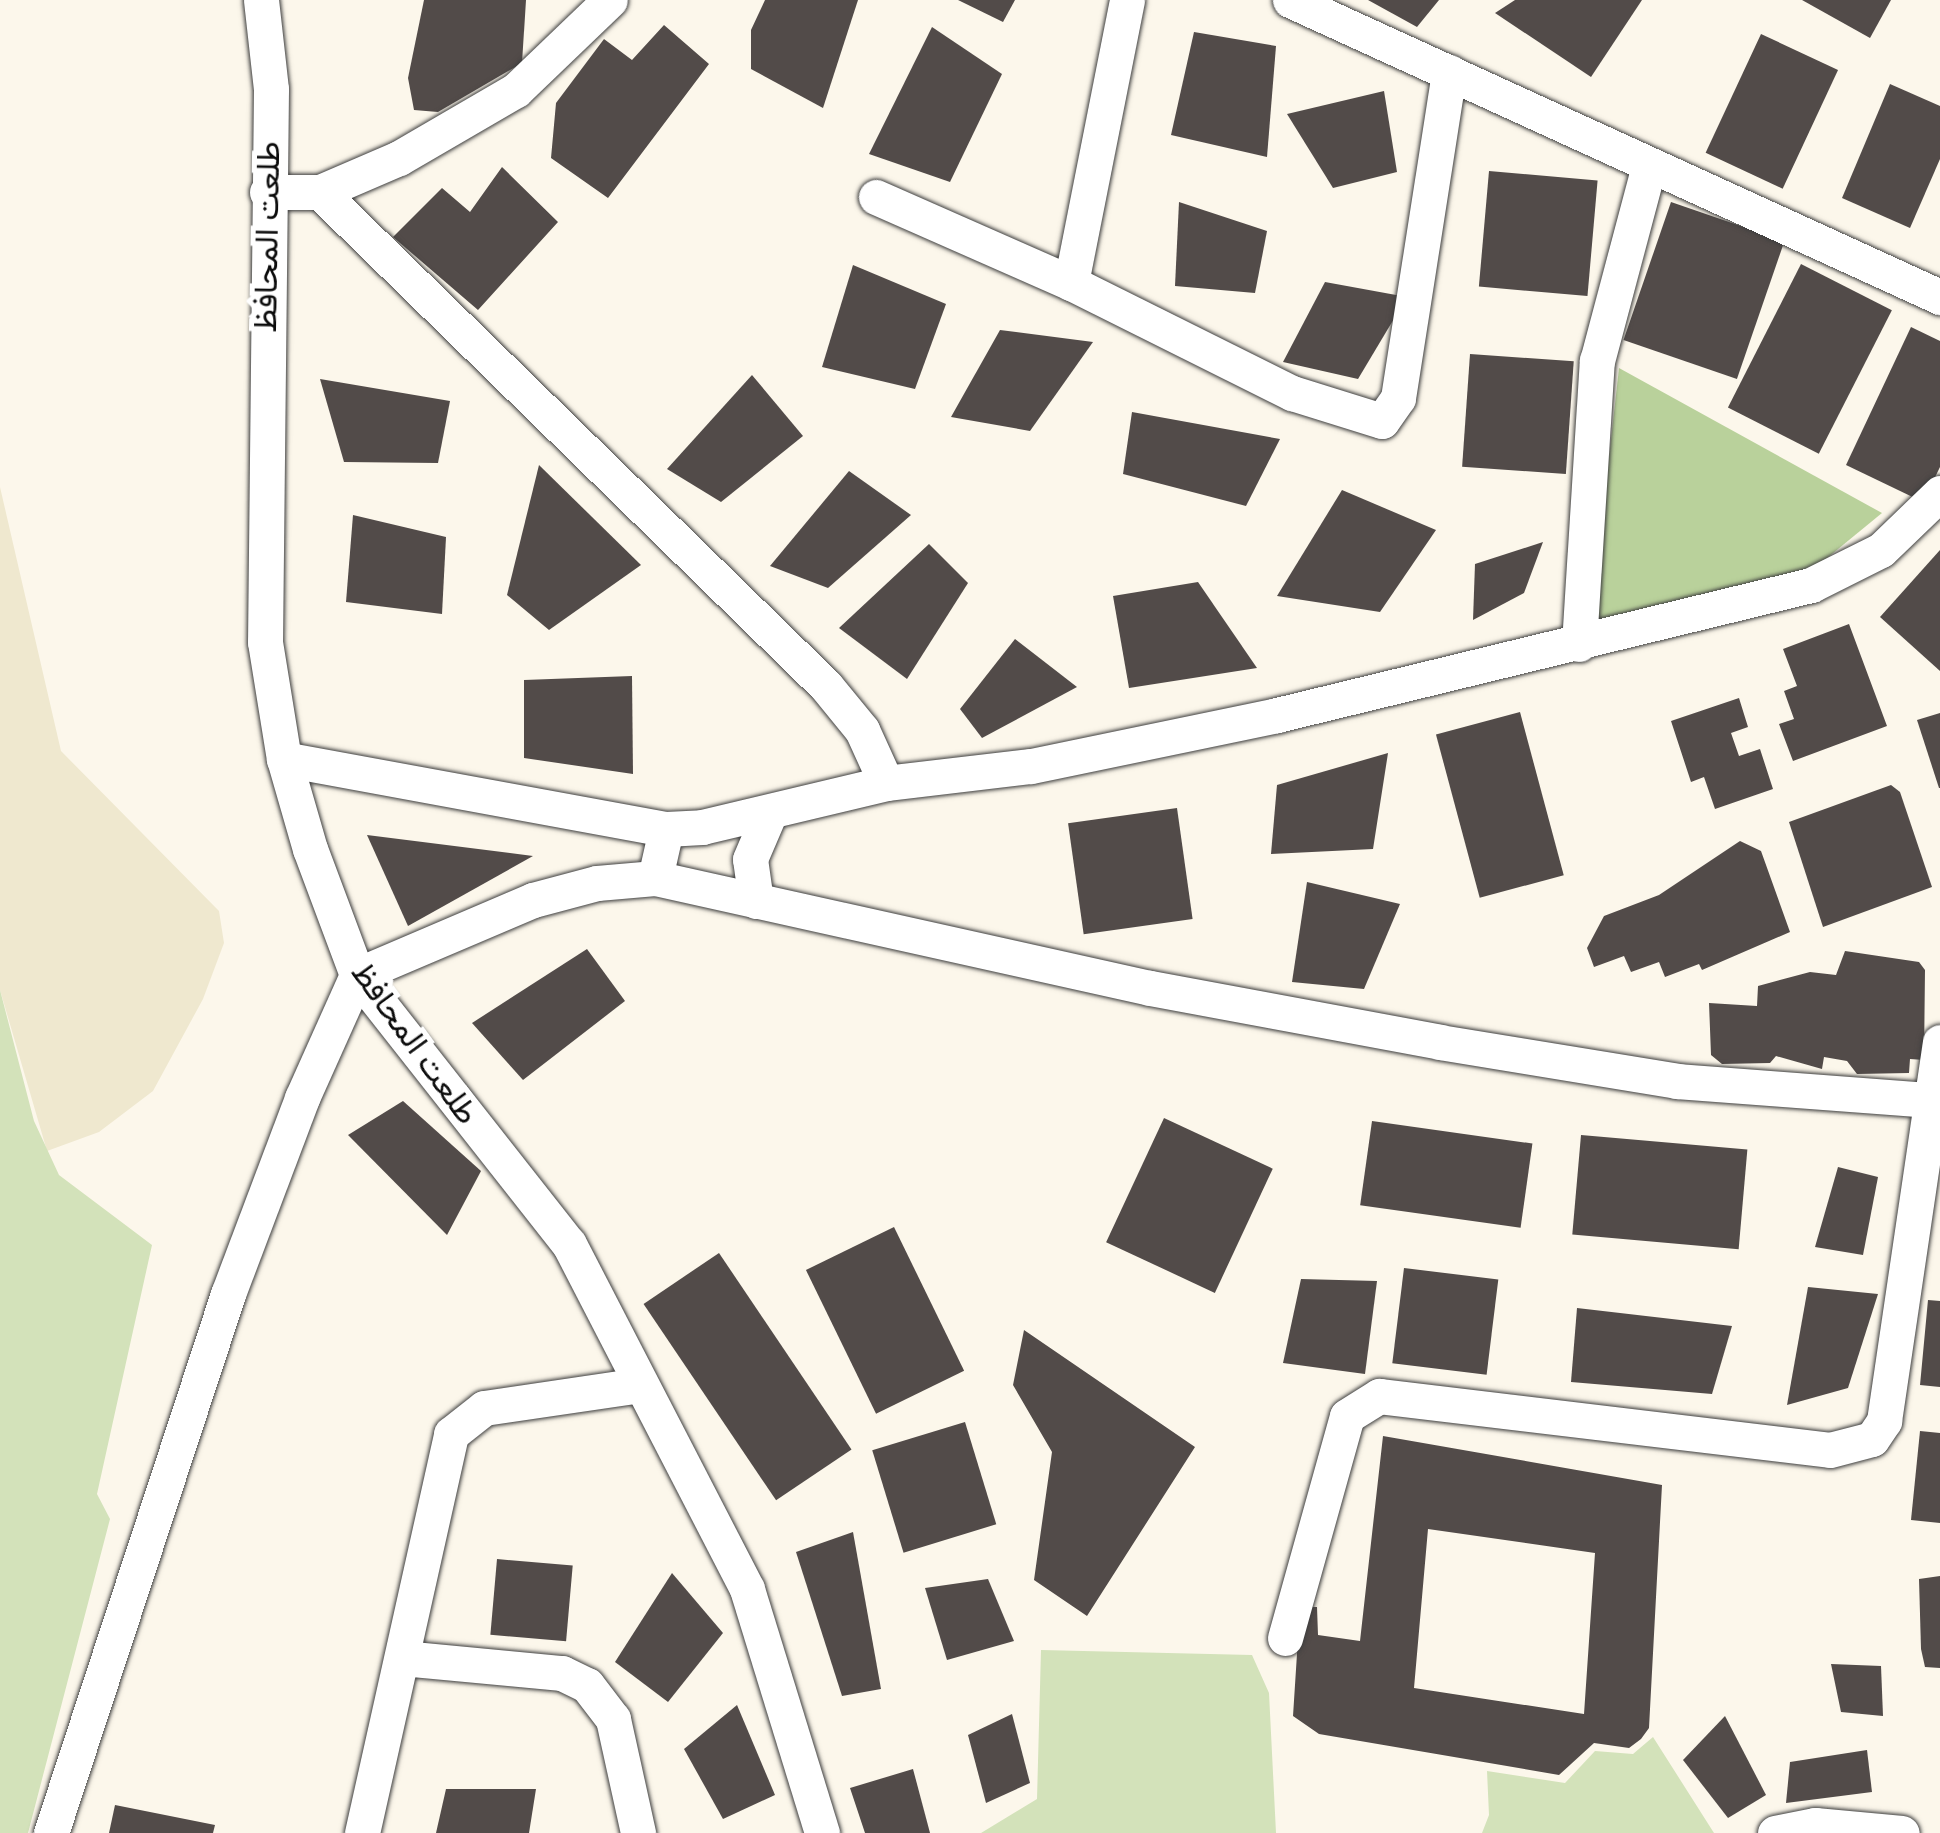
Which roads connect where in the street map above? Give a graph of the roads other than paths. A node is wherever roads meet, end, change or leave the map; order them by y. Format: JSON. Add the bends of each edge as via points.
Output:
{"nodes":[{"id":1,"x":261,"y":0,"type":"edge"},
{"id":2,"x":610,"y":0,"type":"edge"},
{"id":3,"x":1126,"y":0,"type":"edge"},
{"id":4,"x":1290,"y":0,"type":"edge"},
{"id":5,"x":1448,"y":72,"type":"junction"},
{"id":6,"x":1649,"y":165,"type":"junction"},
{"id":7,"x":267,"y":192,"type":"junction"},
{"id":8,"x":320,"y":192,"type":"junction"},
{"id":9,"x":876,"y":198,"type":"dead end"},
{"id":10,"x":1071,"y":283,"type":"junction"},
{"id":11,"x":1940,"y":297,"type":"edge"},
{"id":12,"x":1940,"y":492,"type":"edge"},
{"id":13,"x":1579,"y":644,"type":"junction"},
{"id":14,"x":284,"y":759,"type":"junction"},
{"id":15,"x":886,"y":783,"type":"junction"},
{"id":16,"x":770,"y":812,"type":"junction"},
{"id":17,"x":666,"y":829,"type":"junction"},
{"id":18,"x":655,"y":878,"type":"junction"},
{"id":19,"x":756,"y":901,"type":"junction"},
{"id":20,"x":357,"y":975,"type":"junction"},
{"id":21,"x":1940,"y":1042,"type":"edge"},
{"id":22,"x":1938,"y":1101,"type":"edge"},
{"id":23,"x":639,"y":1385,"type":"junction"},
{"id":24,"x":1286,"y":1638,"type":"dead end"},
{"id":25,"x":402,"y":1658,"type":"junction"},
{"id":26,"x":51,"y":1833,"type":"edge"},
{"id":27,"x":362,"y":1833,"type":"edge"},
{"id":28,"x":638,"y":1833,"type":"edge"},
{"id":29,"x":822,"y":1833,"type":"edge"},
{"id":30,"x":1775,"y":1833,"type":"edge"},
{"id":31,"x":1902,"y":1833,"type":"edge"}],
"edges":[{"from":1,"to":7,"type":"street","name":"طلعت المحافظ","via":[[270,89]]},
{"from":2,"to":8,"type":"street","via":[[516,90],[399,158]]},
{"from":3,"to":10,"type":"street"},
{"from":4,"to":5,"type":"street"},
{"from":5,"to":6,"type":"street"},
{"from":5,"to":10,"type":"street","via":[[1398,398],[1382,421],[1292,393]]},
{"from":6,"to":11,"type":"street"},
{"from":6,"to":13,"type":"street","via":[[1597,361]]},
{"from":7,"to":8,"type":"street"},
{"from":7,"to":14,"type":"street","name":"طلعت المحافظ","via":[[266,642]]},
{"from":8,"to":15,"type":"street","via":[[826,686],[862,730]]},
{"from":9,"to":10,"type":"street"},
{"from":12,"to":13,"type":"street","via":[[1881,550],[1811,585]]},
{"from":13,"to":15,"type":"street","via":[[1050,762]]},
{"from":14,"to":17,"type":"street"},
{"from":14,"to":20,"type":"street","name":"طلعت المحافظ"},
{"from":15,"to":16,"type":"street"},
{"from":16,"to":17,"type":"street"},
{"from":16,"to":19,"type":"street","via":[[750,859]]},
{"from":17,"to":18,"type":"street"},
{"from":18,"to":19,"type":"street"},
{"from":18,"to":20,"type":"street","via":[[597,883],[533,900]]},
{"from":19,"to":22,"type":"street","via":[[1150,988],[1440,1042],[1677,1081]]},
{"from":20,"to":23,"type":"street","name":"طلعت المحافظ","via":[[568,1244]]},
{"from":20,"to":26,"type":"street","via":[[228,1294]]},
{"from":21,"to":22,"type":"street"},
{"from":22,"to":24,"type":"street","via":[[1884,1421],[1872,1439],[1830,1450],[1379,1396],[1347,1416]]},
{"from":23,"to":25,"type":"street","via":[[484,1408],[457,1424]]},
{"from":23,"to":29,"type":"street","name":"طلعت المحافظ","via":[[746,1589]]},
{"from":25,"to":27,"type":"street"},
{"from":25,"to":28,"type":"street","via":[[562,1673],[586,1685],[614,1719]]},
{"from":30,"to":31,"type":"street","via":[[1815,1825]]}]}
